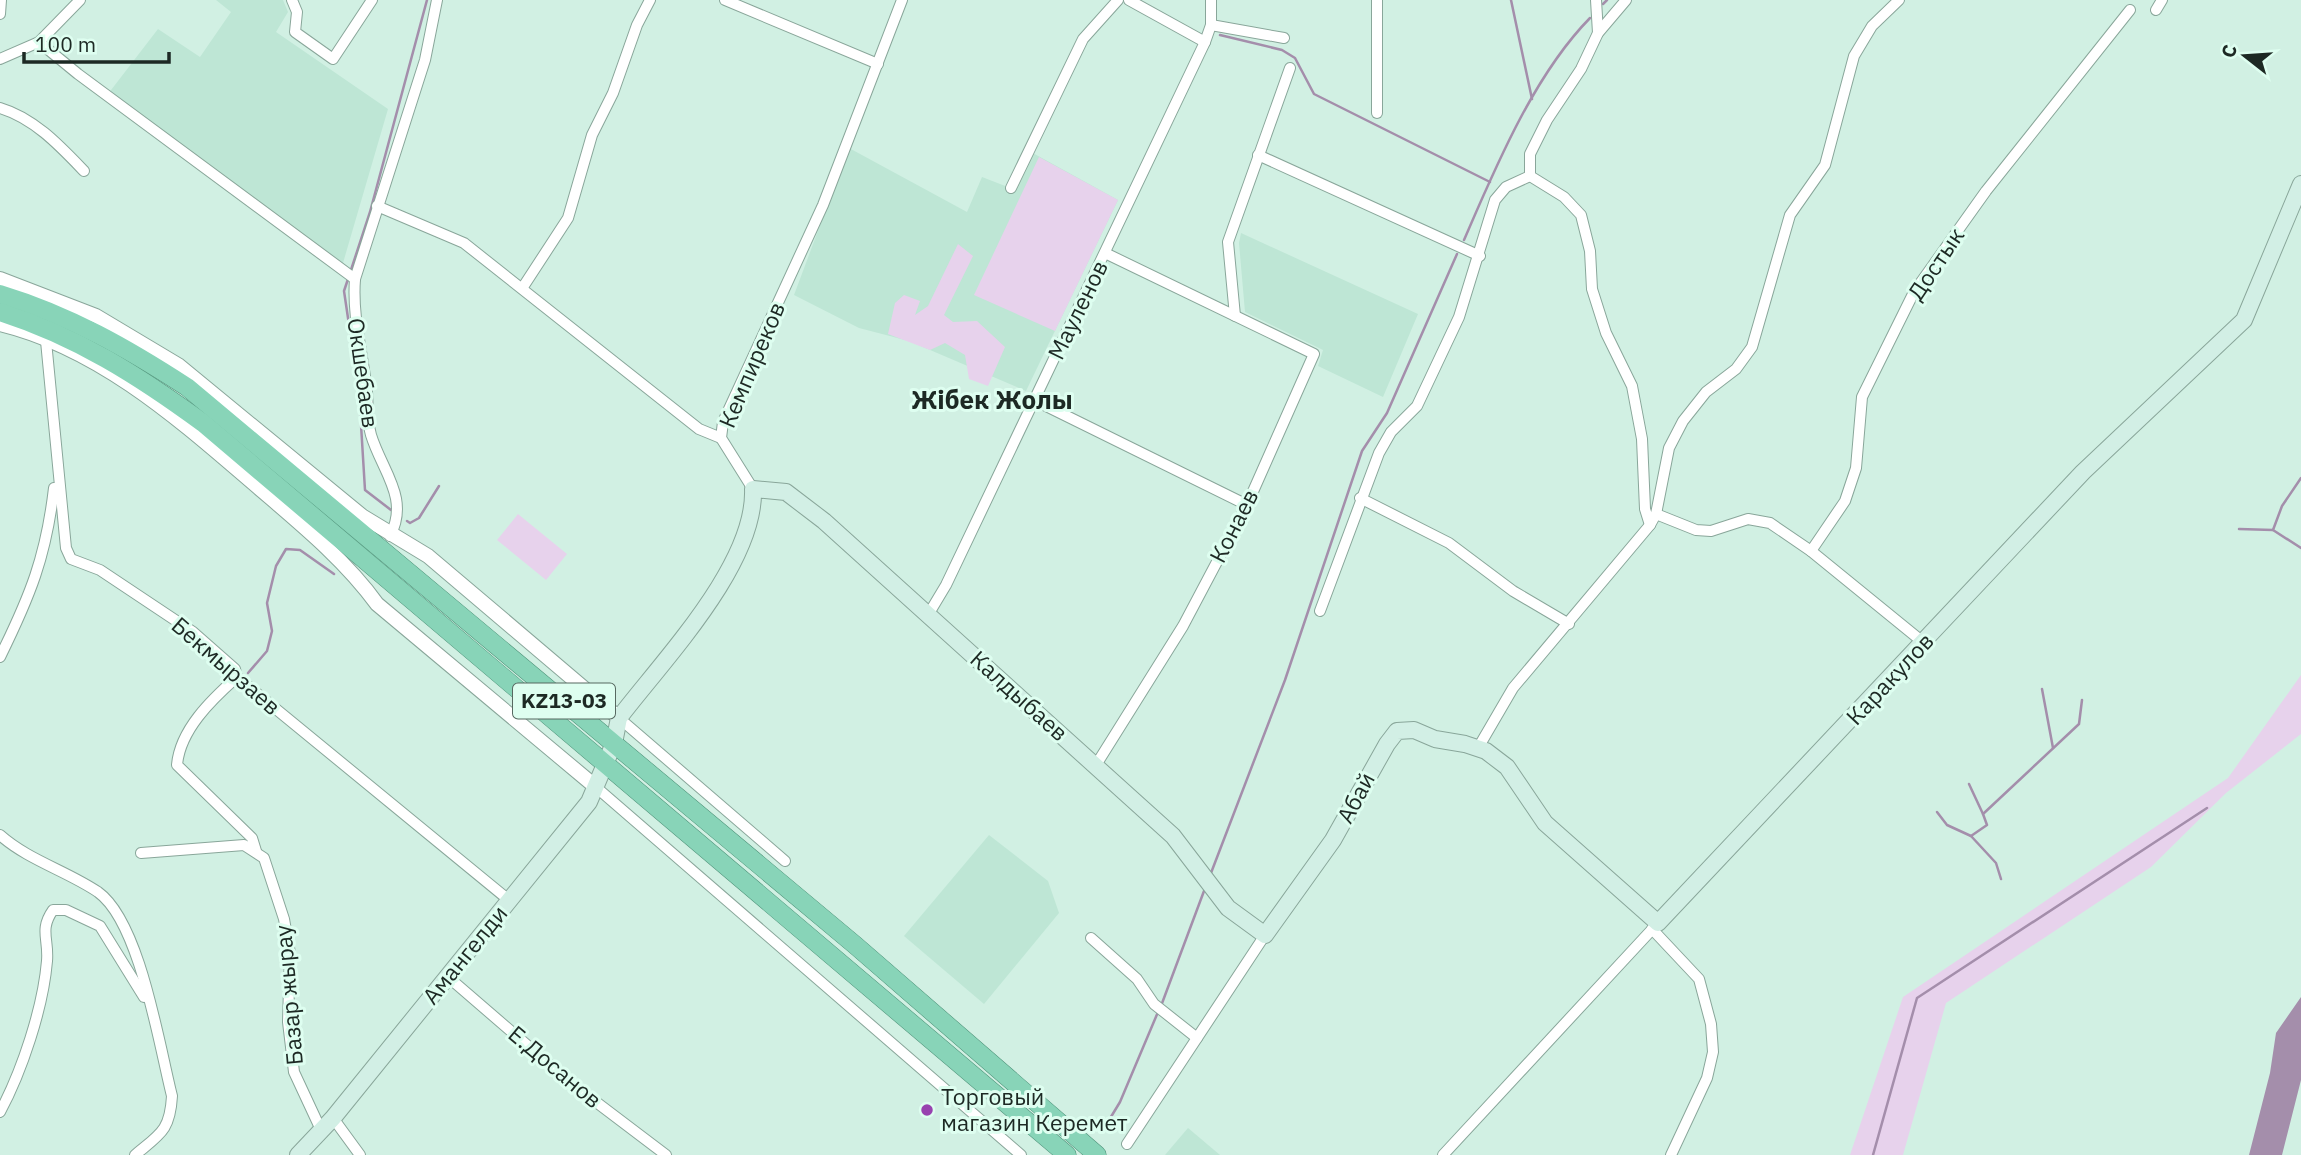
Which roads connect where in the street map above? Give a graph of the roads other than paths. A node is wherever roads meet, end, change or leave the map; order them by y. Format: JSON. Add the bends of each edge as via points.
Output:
{"nodes":[{"id":1,"x":1,"y":0,"type":"edge"},
{"id":2,"x":80,"y":0,"type":"edge"},
{"id":3,"x":292,"y":0,"type":"edge"},
{"id":4,"x":372,"y":0,"type":"edge"},
{"id":5,"x":437,"y":0,"type":"edge"},
{"id":6,"x":650,"y":0,"type":"edge"},
{"id":7,"x":725,"y":0,"type":"edge"},
{"id":8,"x":902,"y":0,"type":"edge"},
{"id":9,"x":1118,"y":0,"type":"edge"},
{"id":10,"x":1129,"y":0,"type":"edge"},
{"id":11,"x":1212,"y":0,"type":"edge"},
{"id":12,"x":1377,"y":0,"type":"edge"},
{"id":13,"x":1596,"y":0,"type":"edge"},
{"id":14,"x":1626,"y":0,"type":"edge"},
{"id":15,"x":1899,"y":0,"type":"edge"},
{"id":16,"x":738,"y":3,"type":"edge"},
{"id":17,"x":2130,"y":10,"type":"dead end"},
{"id":18,"x":0,"y":14,"type":"edge"},
{"id":19,"x":1211,"y":25,"type":"junction"},
{"id":20,"x":1598,"y":33,"type":"junction"},
{"id":21,"x":1284,"y":38,"type":"dead end"},
{"id":22,"x":39,"y":41,"type":"junction"},
{"id":23,"x":1205,"y":42,"type":"junction"},
{"id":24,"x":0,"y":59,"type":"edge"},
{"id":25,"x":878,"y":64,"type":"junction"},
{"id":26,"x":1290,"y":68,"type":"dead end"},
{"id":27,"x":0,"y":108,"type":"edge"},
{"id":28,"x":1377,"y":113,"type":"dead end"},
{"id":29,"x":1258,"y":155,"type":"junction"},
{"id":30,"x":84,"y":171,"type":"dead end"},
{"id":31,"x":1530,"y":176,"type":"junction"},
{"id":32,"x":2301,"y":184,"type":"edge"},
{"id":33,"x":1011,"y":188,"type":"dead end"},
{"id":34,"x":377,"y":206,"type":"junction"},
{"id":35,"x":1105,"y":253,"type":"junction"},
{"id":36,"x":1480,"y":256,"type":"junction"},
{"id":37,"x":0,"y":279,"type":"edge"},
{"id":38,"x":355,"y":279,"type":"junction"},
{"id":39,"x":523,"y":287,"type":"junction"},
{"id":40,"x":0,"y":294,"type":"edge"},
{"id":41,"x":0,"y":312,"type":"edge"},
{"id":42,"x":1235,"y":316,"type":"junction"},
{"id":43,"x":0,"y":324,"type":"edge"},
{"id":44,"x":46,"y":341,"type":"junction"},
{"id":45,"x":1034,"y":400,"type":"junction"},
{"id":46,"x":721,"y":438,"type":"junction"},
{"id":47,"x":56,"y":471,"type":"junction"},
{"id":48,"x":753,"y":489,"type":"junction"},
{"id":49,"x":1360,"y":498,"type":"junction"},
{"id":50,"x":1247,"y":505,"type":"junction"},
{"id":51,"x":1656,"y":514,"type":"junction"},
{"id":52,"x":1650,"y":525,"type":"junction"},
{"id":53,"x":390,"y":536,"type":"junction"},
{"id":54,"x":1811,"y":551,"type":"junction"},
{"id":55,"x":1320,"y":611,"type":"dead end"},
{"id":56,"x":928,"y":615,"type":"junction"},
{"id":57,"x":1569,"y":624,"type":"junction"},
{"id":58,"x":1924,"y":643,"type":"junction"},
{"id":59,"x":0,"y":657,"type":"edge"},
{"id":60,"x":237,"y":677,"type":"junction"},
{"id":61,"x":619,"y":718,"type":"junction"},
{"id":62,"x":614,"y":743,"type":"junction"},
{"id":63,"x":1478,"y":748,"type":"junction"},
{"id":64,"x":1096,"y":765,"type":"junction"},
{"id":65,"x":605,"y":766,"type":"junction"},
{"id":66,"x":597,"y":788,"type":"junction"},
{"id":67,"x":0,"y":835,"type":"edge"},
{"id":68,"x":256,"y":851,"type":"junction"},
{"id":69,"x":141,"y":853,"type":"dead end"},
{"id":70,"x":785,"y":861,"type":"dead end"},
{"id":71,"x":510,"y":901,"type":"junction"},
{"id":72,"x":1655,"y":926,"type":"junction"},
{"id":73,"x":1265,"y":935,"type":"junction"},
{"id":74,"x":1091,"y":938,"type":"dead end"},
{"id":75,"x":447,"y":976,"type":"junction"},
{"id":76,"x":149,"y":1006,"type":"junction"},
{"id":77,"x":1197,"y":1038,"type":"junction"},
{"id":78,"x":1020,"y":1085,"type":"junction"},
{"id":79,"x":1004,"y":1102,"type":"junction"},
{"id":80,"x":0,"y":1112,"type":"edge"},
{"id":81,"x":333,"y":1118,"type":"junction"},
{"id":82,"x":321,"y":1130,"type":"junction"},
{"id":83,"x":1126,"y":1144,"type":"dead end"},
{"id":84,"x":135,"y":1155,"type":"edge"},
{"id":85,"x":298,"y":1155,"type":"edge"},
{"id":86,"x":360,"y":1155,"type":"edge"},
{"id":87,"x":666,"y":1155,"type":"edge"},
{"id":88,"x":1021,"y":1155,"type":"edge"},
{"id":89,"x":1068,"y":1155,"type":"edge"},
{"id":90,"x":1097,"y":1155,"type":"edge"},
{"id":91,"x":1443,"y":1155,"type":"edge"},
{"id":92,"x":1671,"y":1155,"type":"edge"}],
"edges":[{"from":1,"to":18,"type":"street"},
{"from":2,"to":22,"type":"street"},
{"from":3,"to":4,"type":"street","via":[[297,12],[295,32],[333,59]]},
{"from":5,"to":34,"type":"street","name":"Окшебаев","via":[[425,60]]},
{"from":6,"to":39,"type":"street","via":[[592,135],[568,218]]},
{"from":7,"to":16,"type":"street"},
{"from":8,"to":25,"type":"street","name":"Кемпиреков"},
{"from":9,"to":33,"type":"street","via":[[1083,39]]},
{"from":10,"to":23,"type":"street"},
{"from":11,"to":19,"type":"street","name":"Мауленов"},
{"from":12,"to":28,"type":"street"},
{"from":13,"to":20,"type":"street"},
{"from":14,"to":20,"type":"street"},
{"from":15,"to":51,"type":"street","via":[[1872,26],[1854,57],[1825,165],[1790,215],[1752,348],[1736,369],[1706,391],[1669,448]]},
{"from":16,"to":25,"type":"street"},
{"from":17,"to":54,"type":"street","name":"Достык","via":[[1986,191],[1914,292],[1862,397],[1856,468],[1845,501]]},
{"from":19,"to":21,"type":"street"},
{"from":19,"to":23,"type":"street","name":"Мауленов"},
{"from":20,"to":31,"type":"street","via":[[1530,154]]},
{"from":22,"to":24,"type":"street"},
{"from":22,"to":38,"type":"street"},
{"from":23,"to":35,"type":"street","name":"Мауленов"},
{"from":25,"to":46,"type":"street","name":"Кемпиреков","via":[[823,205],[723,422]]},
{"from":26,"to":29,"type":"street"},
{"from":27,"to":30,"type":"street","via":[[13,111],[52,138]]},
{"from":29,"to":36,"type":"street"},
{"from":29,"to":42,"type":"street","via":[[1228,242]]},
{"from":31,"to":36,"type":"street","via":[[1506,187],[1495,200]]},
{"from":31,"to":52,"type":"street","via":[[1564,197],[1581,215],[1590,251],[1592,289],[1606,333],[1632,386],[1643,439],[1645,509]]},
{"from":32,"to":58,"type":"main road","name":"Каракулов","via":[[2244,320],[2083,472]]},
{"from":34,"to":38,"type":"street","name":"Окшебаев"},
{"from":34,"to":39,"type":"street","via":[[464,243]]},
{"from":35,"to":42,"type":"street","name":"Конаев"},
{"from":35,"to":45,"type":"street","name":"Мауленов"},
{"from":36,"to":49,"type":"street","via":[[1435,370],[1417,406],[1391,432]]},
{"from":37,"to":53,"type":"street","via":[[72,306],[140,340],[219,396]]},
{"from":38,"to":53,"type":"street","name":"Окшебаев","via":[[353,300],[370,433],[398,500],[399,519]]},
{"from":39,"to":46,"type":"street","via":[[699,429]]},
{"from":40,"to":62,"type":"highway","number":"KZ13-03","via":[[74,321],[187,387]]},
{"from":41,"to":65,"type":"highway","number":"KZ13-03","via":[[62,334],[102,355],[203,423]]},
{"from":42,"to":50,"type":"street","name":"Конаев","via":[[1314,354]]},
{"from":43,"to":44,"type":"street"},
{"from":44,"to":47,"type":"street","name":"Бекмырзаев"},
{"from":44,"to":66,"type":"street","via":[[136,388],[177,418],[342,563],[377,604]]},
{"from":45,"to":50,"type":"street"},
{"from":45,"to":56,"type":"street","name":"Мауленов"},
{"from":46,"to":48,"type":"street","name":"Кемпиреков"},
{"from":47,"to":59,"type":"street","via":[[41,563]]},
{"from":47,"to":60,"type":"street","name":"Бекмырзаев","via":[[71,559],[100,570],[193,632],[235,669]]},
{"from":48,"to":56,"type":"main road","name":"Калдыбаев","via":[[777,489],[794,497]]},
{"from":48,"to":61,"type":"main road","via":[[750,526],[726,576]]},
{"from":49,"to":55,"type":"street"},
{"from":49,"to":57,"type":"street","via":[[1449,543],[1513,592]]},
{"from":50,"to":64,"type":"street","name":"Конаев","via":[[1182,626]]},
{"from":51,"to":52,"type":"street"},
{"from":51,"to":54,"type":"street","via":[[1696,530],[1711,531],[1748,519],[1770,523]]},
{"from":52,"to":57,"type":"street"},
{"from":53,"to":61,"type":"street","via":[[428,556]]},
{"from":54,"to":58,"type":"street"},
{"from":56,"to":64,"type":"main road","name":"Калдыбаев"},
{"from":57,"to":63,"type":"street","via":[[1513,688]]},
{"from":58,"to":72,"type":"main road","name":"Каракулов"},
{"from":60,"to":68,"type":"street","name":"Базар жырау","via":[[212,699],[179,747],[177,765],[252,838]]},
{"from":60,"to":71,"type":"street","name":"Бекмырзаев"},
{"from":61,"to":62,"type":"main road"},
{"from":61,"to":70,"type":"street"},
{"from":62,"to":65,"type":"main road","name":"Амангелди"},
{"from":62,"to":78,"type":"highway","number":"KZ13-03"},
{"from":63,"to":72,"type":"main road","name":"Абай","via":[[1507,767],[1545,822]]},
{"from":63,"to":73,"type":"main road","name":"Абай","via":[[1414,730],[1397,731],[1333,840]]},
{"from":64,"to":73,"type":"main road","name":"Калдыбаев","via":[[1173,836],[1228,908]]},
{"from":65,"to":66,"type":"main road","name":"Амангелди"},
{"from":65,"to":79,"type":"highway","number":"KZ13-03"},
{"from":66,"to":71,"type":"main road","name":"Амангелди"},
{"from":66,"to":88,"type":"street"},
{"from":67,"to":76,"type":"street","via":[[99,893],[120,915]]},
{"from":68,"to":69,"type":"street","via":[[244,845]]},
{"from":68,"to":82,"type":"street","name":"Базар жырау","via":[[264,858],[290,953],[288,1023],[294,1072]]},
{"from":71,"to":75,"type":"main road","name":"Амангелди"},
{"from":72,"to":91,"type":"street","name":"Каракулов"},
{"from":72,"to":92,"type":"street","via":[[1699,979],[1713,1052],[1707,1078]]},
{"from":73,"to":77,"type":"street","name":"Абай"},
{"from":74,"to":77,"type":"street","via":[[1137,979],[1154,1004]]},
{"from":75,"to":81,"type":"main road","name":"Амангелди"},
{"from":75,"to":87,"type":"street","name":"Е.Досанов","via":[[571,1083]]},
{"from":76,"to":80,"type":"street","via":[[100,926],[66,910],[53,910],[44,923],[47,961],[31,1032]]},
{"from":76,"to":84,"type":"street","via":[[172,1096],[171,1120]]},
{"from":77,"to":83,"type":"street","name":"Абай"},
{"from":78,"to":79,"type":"highway"},
{"from":78,"to":90,"type":"highway","number":"KZ13-03"},
{"from":79,"to":89,"type":"highway","number":"KZ13-03"},
{"from":81,"to":82,"type":"main road","name":"Амангелди"},
{"from":81,"to":86,"type":"street"},
{"from":82,"to":85,"type":"main road","name":"Амангелди"}]}
